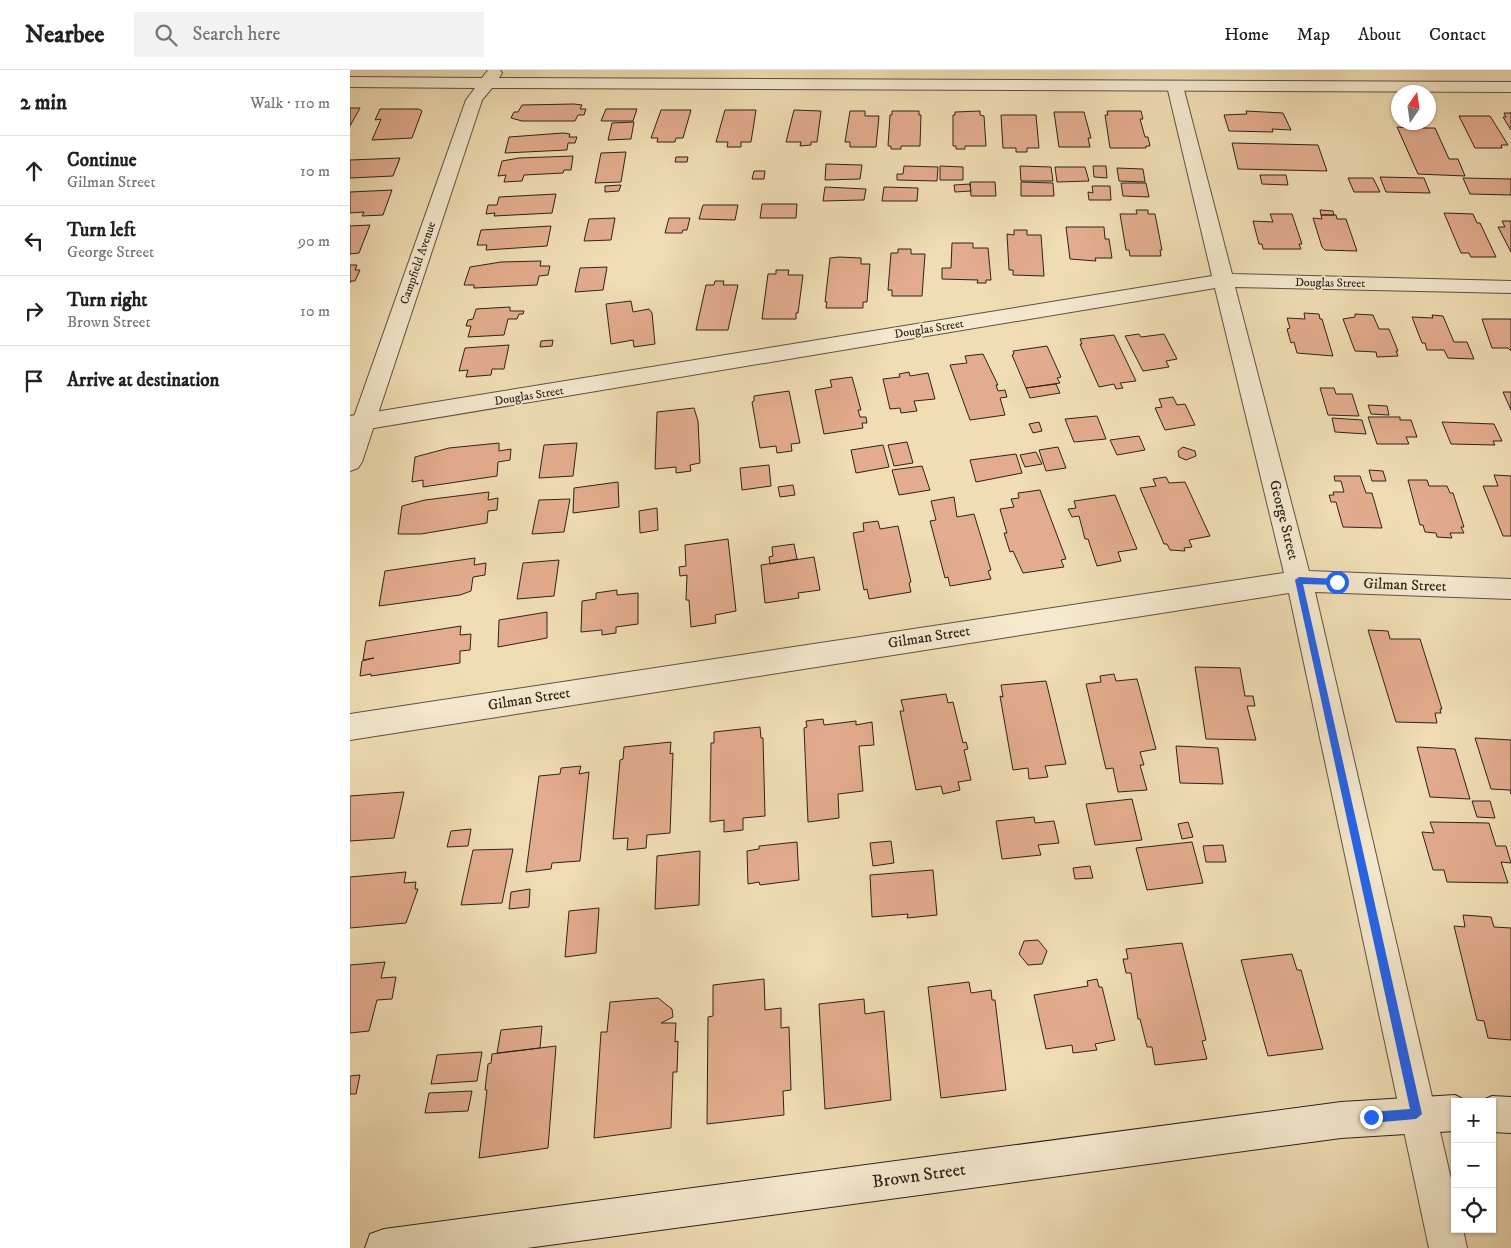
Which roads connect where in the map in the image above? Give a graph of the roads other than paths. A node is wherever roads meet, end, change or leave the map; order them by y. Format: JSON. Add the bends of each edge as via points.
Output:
{"nodes":[{"id":1,"x":491,"y":77,"type":"edge"},
{"id":2,"x":350,"y":82,"type":"edge"},
{"id":3,"x":1175,"y":86,"type":"junction"},
{"id":4,"x":1511,"y":87,"type":"edge"},
{"id":5,"x":1224,"y":280,"type":"junction"},
{"id":6,"x":1511,"y":287,"type":"edge"},
{"id":7,"x":357,"y":424,"type":"edge"},
{"id":8,"x":350,"y":462,"type":"edge"},
{"id":9,"x":1299,"y":580,"type":"junction"},
{"id":10,"x":1511,"y":589,"type":"edge"},
{"id":11,"x":350,"y":727,"type":"edge"},
{"id":12,"x":1451,"y":1113,"type":"edge"},
{"id":13,"x":1416,"y":1114,"type":"junction"},
{"id":14,"x":1496,"y":1114,"type":"edge"},
{"id":15,"x":1511,"y":1115,"type":"edge"},
{"id":16,"x":384,"y":1248,"type":"edge"},
{"id":17,"x":1448,"y":1248,"type":"edge"}],
"edges":[{"from":1,"to":2,"type":"street"},
{"from":1,"to":3,"type":"street"},
{"from":1,"to":7,"type":"street","name":"Campfield Avenue","via":[[474,100]]},
{"from":3,"to":4,"type":"street"},
{"from":3,"to":5,"type":"street","name":"George Street"},
{"from":5,"to":6,"type":"street","name":"Douglas Street"},
{"from":5,"to":7,"type":"street","name":"Douglas Street"},
{"from":5,"to":9,"type":"street","name":"George Street"},
{"from":7,"to":8,"type":"street","name":"Campfield Avenue"},
{"from":9,"to":10,"type":"street","name":"Gilman Street"},
{"from":9,"to":11,"type":"street","name":"Gilman Street"},
{"from":9,"to":13,"type":"street","name":"George Street"},
{"from":12,"to":13,"type":"street","name":"Brown Street"},
{"from":13,"to":16,"type":"street","name":"Brown Street","via":[[1341,1120]]},
{"from":13,"to":17,"type":"street","name":"George Street"},
{"from":14,"to":15,"type":"street"}]}
